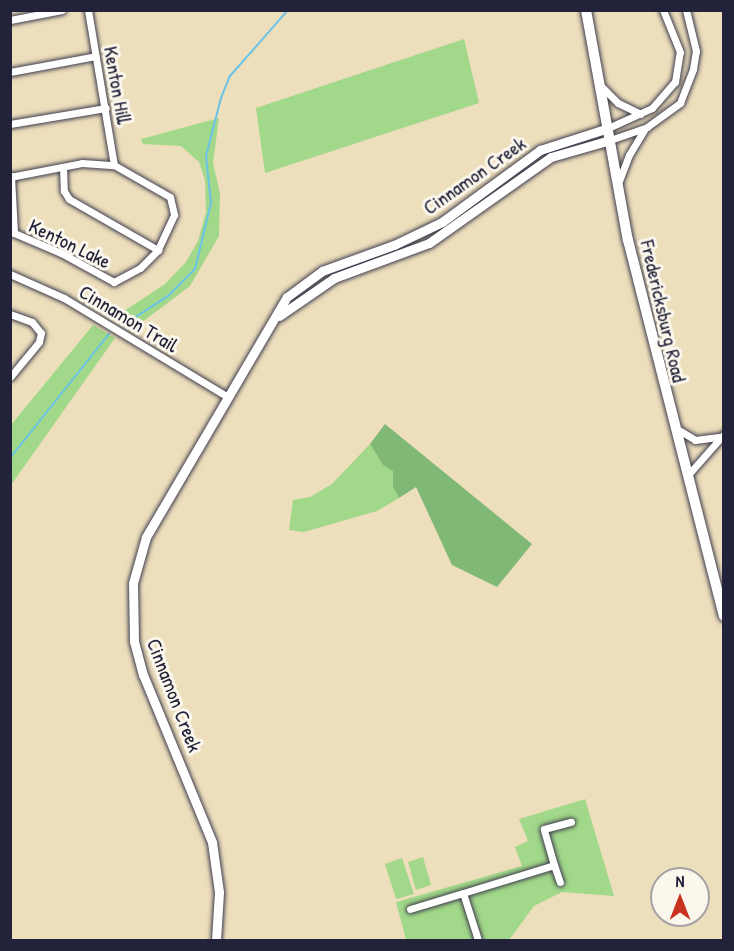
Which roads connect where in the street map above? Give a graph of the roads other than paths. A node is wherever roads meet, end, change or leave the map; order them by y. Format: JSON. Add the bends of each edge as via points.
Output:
{"nodes":[{"id":1,"x":62,"y":10,"type":"edge"},
{"id":2,"x":88,"y":10,"type":"edge"},
{"id":3,"x":586,"y":10,"type":"edge"},
{"id":4,"x":663,"y":10,"type":"edge"},
{"id":5,"x":686,"y":10,"type":"edge"},
{"id":6,"x":10,"y":20,"type":"edge"},
{"id":7,"x":96,"y":56,"type":"junction"},
{"id":8,"x":10,"y":72,"type":"edge"},
{"id":9,"x":600,"y":85,"type":"junction"},
{"id":10,"x":106,"y":108,"type":"junction"},
{"id":11,"x":640,"y":114,"type":"junction"},
{"id":12,"x":10,"y":124,"type":"edge"},
{"id":13,"x":647,"y":127,"type":"junction"},
{"id":14,"x":608,"y":128,"type":"junction"},
{"id":15,"x":610,"y":140,"type":"junction"},
{"id":16,"x":114,"y":165,"type":"junction"},
{"id":17,"x":515,"y":166,"type":"junction"},
{"id":18,"x":63,"y":167,"type":"junction"},
{"id":19,"x":11,"y":176,"type":"edge"},
{"id":20,"x":523,"y":176,"type":"junction"},
{"id":21,"x":618,"y":184,"type":"junction"},
{"id":22,"x":158,"y":250,"type":"junction"},
{"id":23,"x":10,"y":274,"type":"edge"},
{"id":24,"x":300,"y":286,"type":"junction"},
{"id":25,"x":308,"y":296,"type":"junction"},
{"id":26,"x":10,"y":314,"type":"edge"},
{"id":27,"x":279,"y":316,"type":"junction"},
{"id":28,"x":10,"y":377,"type":"edge"},
{"id":29,"x":228,"y":397,"type":"junction"},
{"id":30,"x":674,"y":427,"type":"junction"},
{"id":31,"x":722,"y":435,"type":"edge"},
{"id":32,"x":687,"y":476,"type":"junction"},
{"id":33,"x":723,"y":616,"type":"edge"},
{"id":34,"x":571,"y":822,"type":"dead end"},
{"id":35,"x":554,"y":865,"type":"junction"},
{"id":36,"x":560,"y":882,"type":"dead end"},
{"id":37,"x":463,"y":893,"type":"junction"},
{"id":38,"x":410,"y":909,"type":"dead end"},
{"id":39,"x":216,"y":940,"type":"edge"},
{"id":40,"x":476,"y":940,"type":"edge"}],
"edges":[{"from":1,"to":6,"type":"street"},
{"from":2,"to":7,"type":"street","name":"Kenton Hill"},
{"from":3,"to":9,"type":"main road","name":"Fredericksburg Road"},
{"from":4,"to":11,"type":"street","via":[[677,39],[680,66],[666,97]]},
{"from":5,"to":13,"type":"street","via":[[694,33],[693,69],[680,103]]},
{"from":7,"to":8,"type":"street"},
{"from":7,"to":10,"type":"street","name":"Kenton Hill"},
{"from":9,"to":11,"type":"street","via":[[618,104]]},
{"from":9,"to":14,"type":"main road","name":"Fredericksburg Road"},
{"from":10,"to":12,"type":"street"},
{"from":10,"to":16,"type":"street","name":"Kenton Hill"},
{"from":11,"to":14,"type":"street"},
{"from":13,"to":15,"type":"street"},
{"from":13,"to":21,"type":"street","via":[[629,155]]},
{"from":14,"to":15,"type":"main road","name":"Fredericksburg Road"},
{"from":14,"to":17,"type":"street","name":"Cinnamon Creek","via":[[561,140]]},
{"from":15,"to":20,"type":"street","name":"Cinnamon Creek","via":[[551,157]]},
{"from":15,"to":21,"type":"main road","name":"Fredericksburg Road"},
{"from":16,"to":18,"type":"street","via":[[92,162]]},
{"from":16,"to":22,"type":"street","via":[[173,201],[171,226]]},
{"from":17,"to":20,"type":"street"},
{"from":17,"to":24,"type":"street","name":"Cinnamon Creek","via":[[442,222],[394,245],[340,263]]},
{"from":18,"to":19,"type":"street"},
{"from":18,"to":22,"type":"street","via":[[64,191],[69,199]]},
{"from":19,"to":22,"type":"street","name":"Kenton Lake","via":[[11,228],[19,237],[61,253],[114,282],[140,268]]},
{"from":20,"to":25,"type":"street","name":"Cinnamon Creek","via":[[429,243],[347,273]]},
{"from":21,"to":30,"type":"main road","name":"Fredericksburg Road"},
{"from":23,"to":29,"type":"street","name":"Cinnamon Trail","via":[[64,298]]},
{"from":24,"to":25,"type":"street"},
{"from":24,"to":27,"type":"street","name":"Cinnamon Creek","via":[[282,305]]},
{"from":25,"to":27,"type":"street","name":"Cinnamon Creek"},
{"from":26,"to":28,"type":"street","via":[[32,322],[41,333],[39,342]]},
{"from":27,"to":29,"type":"street","name":"Cinnamon Creek"},
{"from":29,"to":39,"type":"street","name":"Cinnamon Creek","via":[[146,537],[132,597],[134,641],[144,675],[212,842],[219,892]]},
{"from":30,"to":31,"type":"street","via":[[695,440]]},
{"from":30,"to":32,"type":"main road","name":"Fredericksburg Road"},
{"from":31,"to":32,"type":"street"},
{"from":32,"to":33,"type":"main road","name":"Fredericksburg Road"},
{"from":34,"to":35,"type":"street","via":[[543,829]]},
{"from":35,"to":36,"type":"street"},
{"from":35,"to":37,"type":"street"},
{"from":37,"to":38,"type":"street"},
{"from":37,"to":40,"type":"street"}]}
